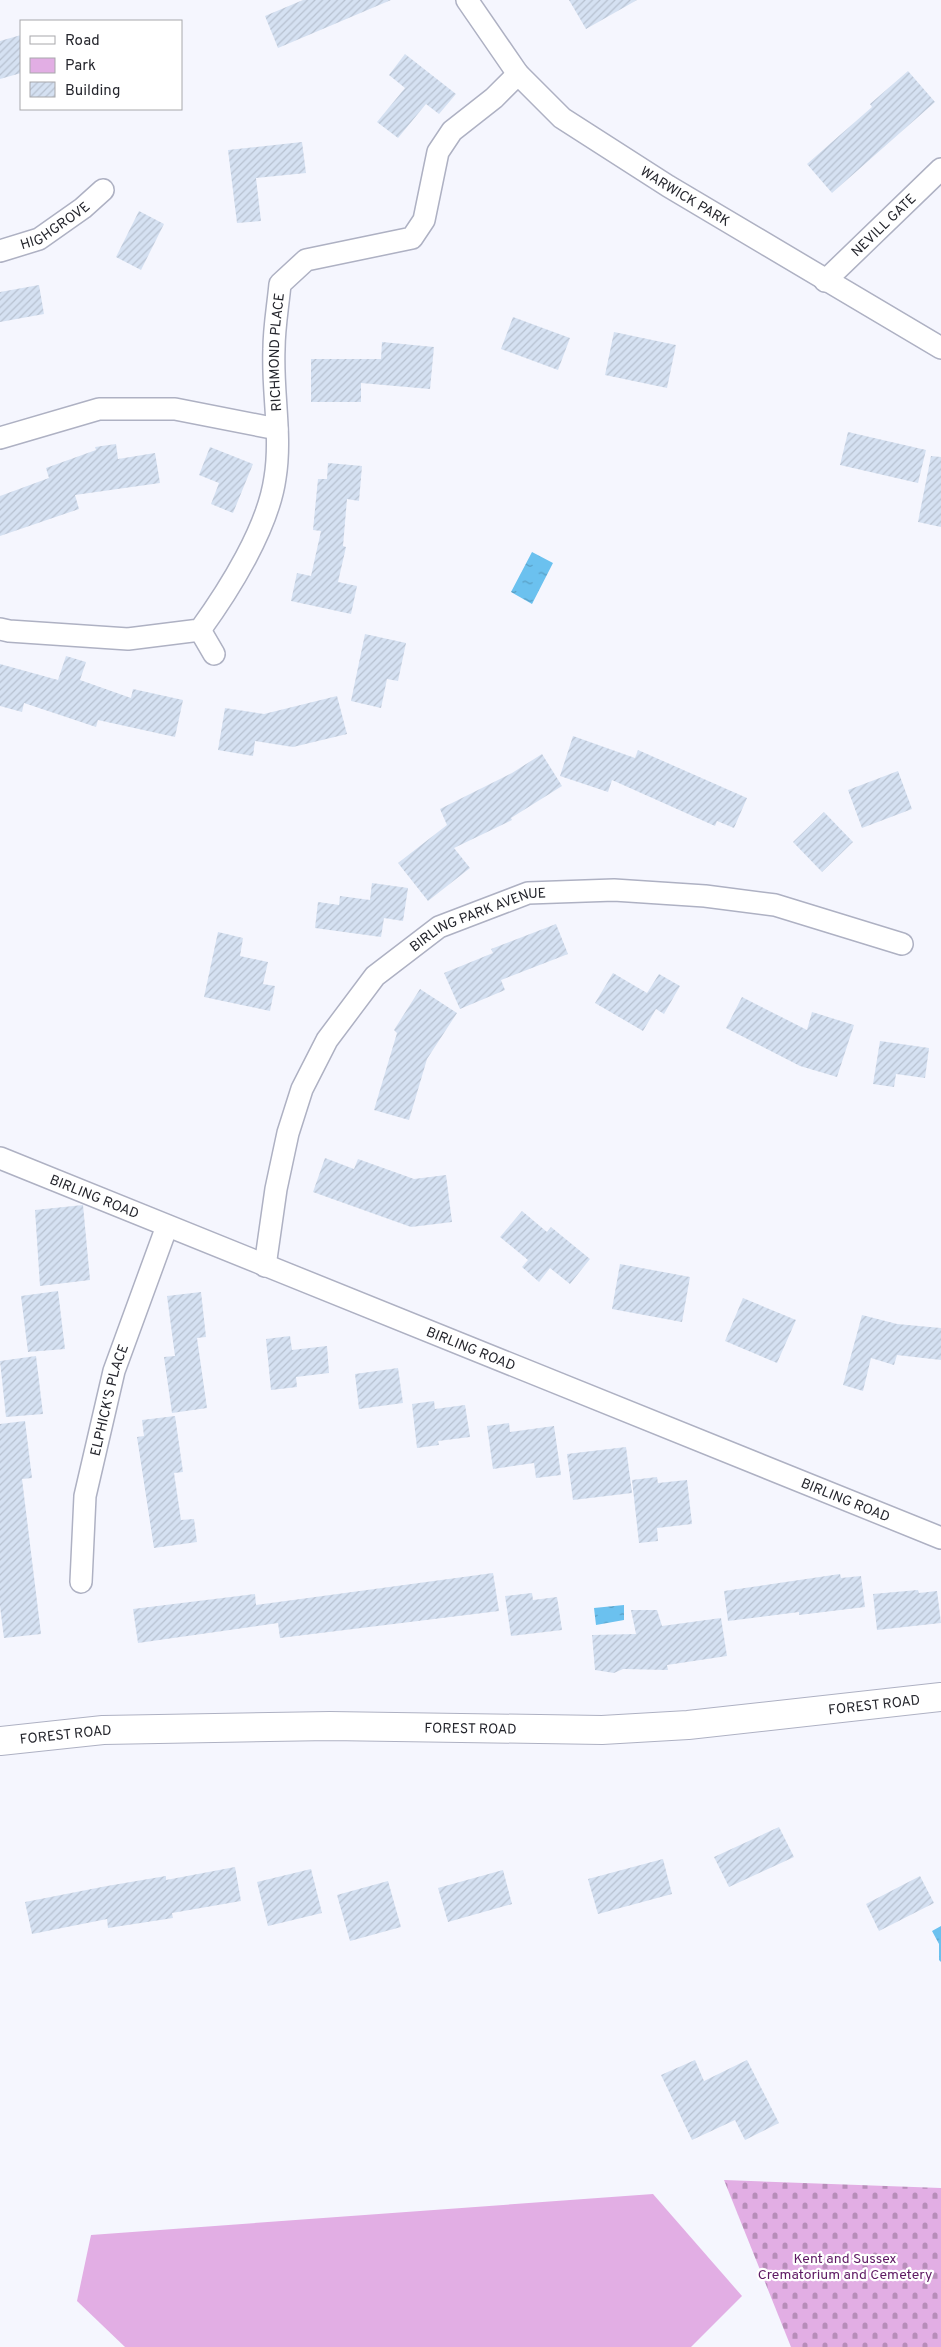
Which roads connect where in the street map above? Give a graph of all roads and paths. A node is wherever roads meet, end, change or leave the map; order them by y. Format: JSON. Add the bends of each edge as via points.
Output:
{"nodes":[{"id":1,"x":467,"y":0,"type":"edge"},
{"id":2,"x":518,"y":74,"type":"junction"},
{"id":3,"x":941,"y":169,"type":"edge"},
{"id":4,"x":103,"y":190,"type":"dead end"},
{"id":5,"x":0,"y":251,"type":"edge"},
{"id":6,"x":826,"y":281,"type":"junction"},
{"id":7,"x":941,"y":348,"type":"edge"},
{"id":8,"x":277,"y":429,"type":"junction"},
{"id":9,"x":0,"y":438,"type":"edge"},
{"id":10,"x":0,"y":629,"type":"edge"},
{"id":11,"x":200,"y":630,"type":"junction"},
{"id":12,"x":214,"y":654,"type":"dead end"},
{"id":13,"x":902,"y":944,"type":"dead end"},
{"id":14,"x":0,"y":1158,"type":"edge"},
{"id":15,"x":167,"y":1226,"type":"junction"},
{"id":16,"x":266,"y":1266,"type":"junction"},
{"id":17,"x":941,"y":1538,"type":"edge"},
{"id":18,"x":80,"y":1582,"type":"dead end"},
{"id":19,"x":941,"y":1697,"type":"edge"},
{"id":20,"x":0,"y":1741,"type":"edge"}],
"edges":[{"from":1,"to":2,"type":"street","name":"WARWICK PARK"},
{"from":2,"to":6,"type":"street","name":"WARWICK PARK","via":[[562,118],[640,170]]},
{"from":2,"to":8,"type":"street","name":"RICHMOND PLACE","via":[[452,131],[438,152],[424,220],[412,238],[306,260],[280,284],[274,349]]},
{"from":3,"to":6,"type":"street","name":"NEVILL GATE"},
{"from":4,"to":5,"type":"street","name":"HIGHGROVE","via":[[39,239]]},
{"from":6,"to":7,"type":"street","name":"WARWICK PARK"},
{"from":8,"to":9,"type":"street","via":[[175,409],[99,409]]},
{"from":8,"to":11,"type":"street","name":"RICHMOND PLACE","via":[[276,479],[264,521],[224,597]]},
{"from":10,"to":11,"type":"street","via":[[128,639]]},
{"from":11,"to":12,"type":"street"},
{"from":13,"to":16,"type":"street","name":"BIRLING PARK AVENUE","via":[[775,905],[614,890],[528,892],[439,927],[375,976],[327,1040],[302,1088],[276,1188]]},
{"from":14,"to":15,"type":"street","name":"BIRLING ROAD"},
{"from":15,"to":16,"type":"street","name":"BIRLING ROAD"},
{"from":15,"to":18,"type":"street","name":"ELPHICK'S PLACE","via":[[114,1371],[85,1496]]},
{"from":16,"to":17,"type":"street","name":"BIRLING ROAD"},
{"from":19,"to":20,"type":"street","name":"FOREST ROAD","via":[[688,1725],[602,1730],[330,1726],[103,1730]]}]}
